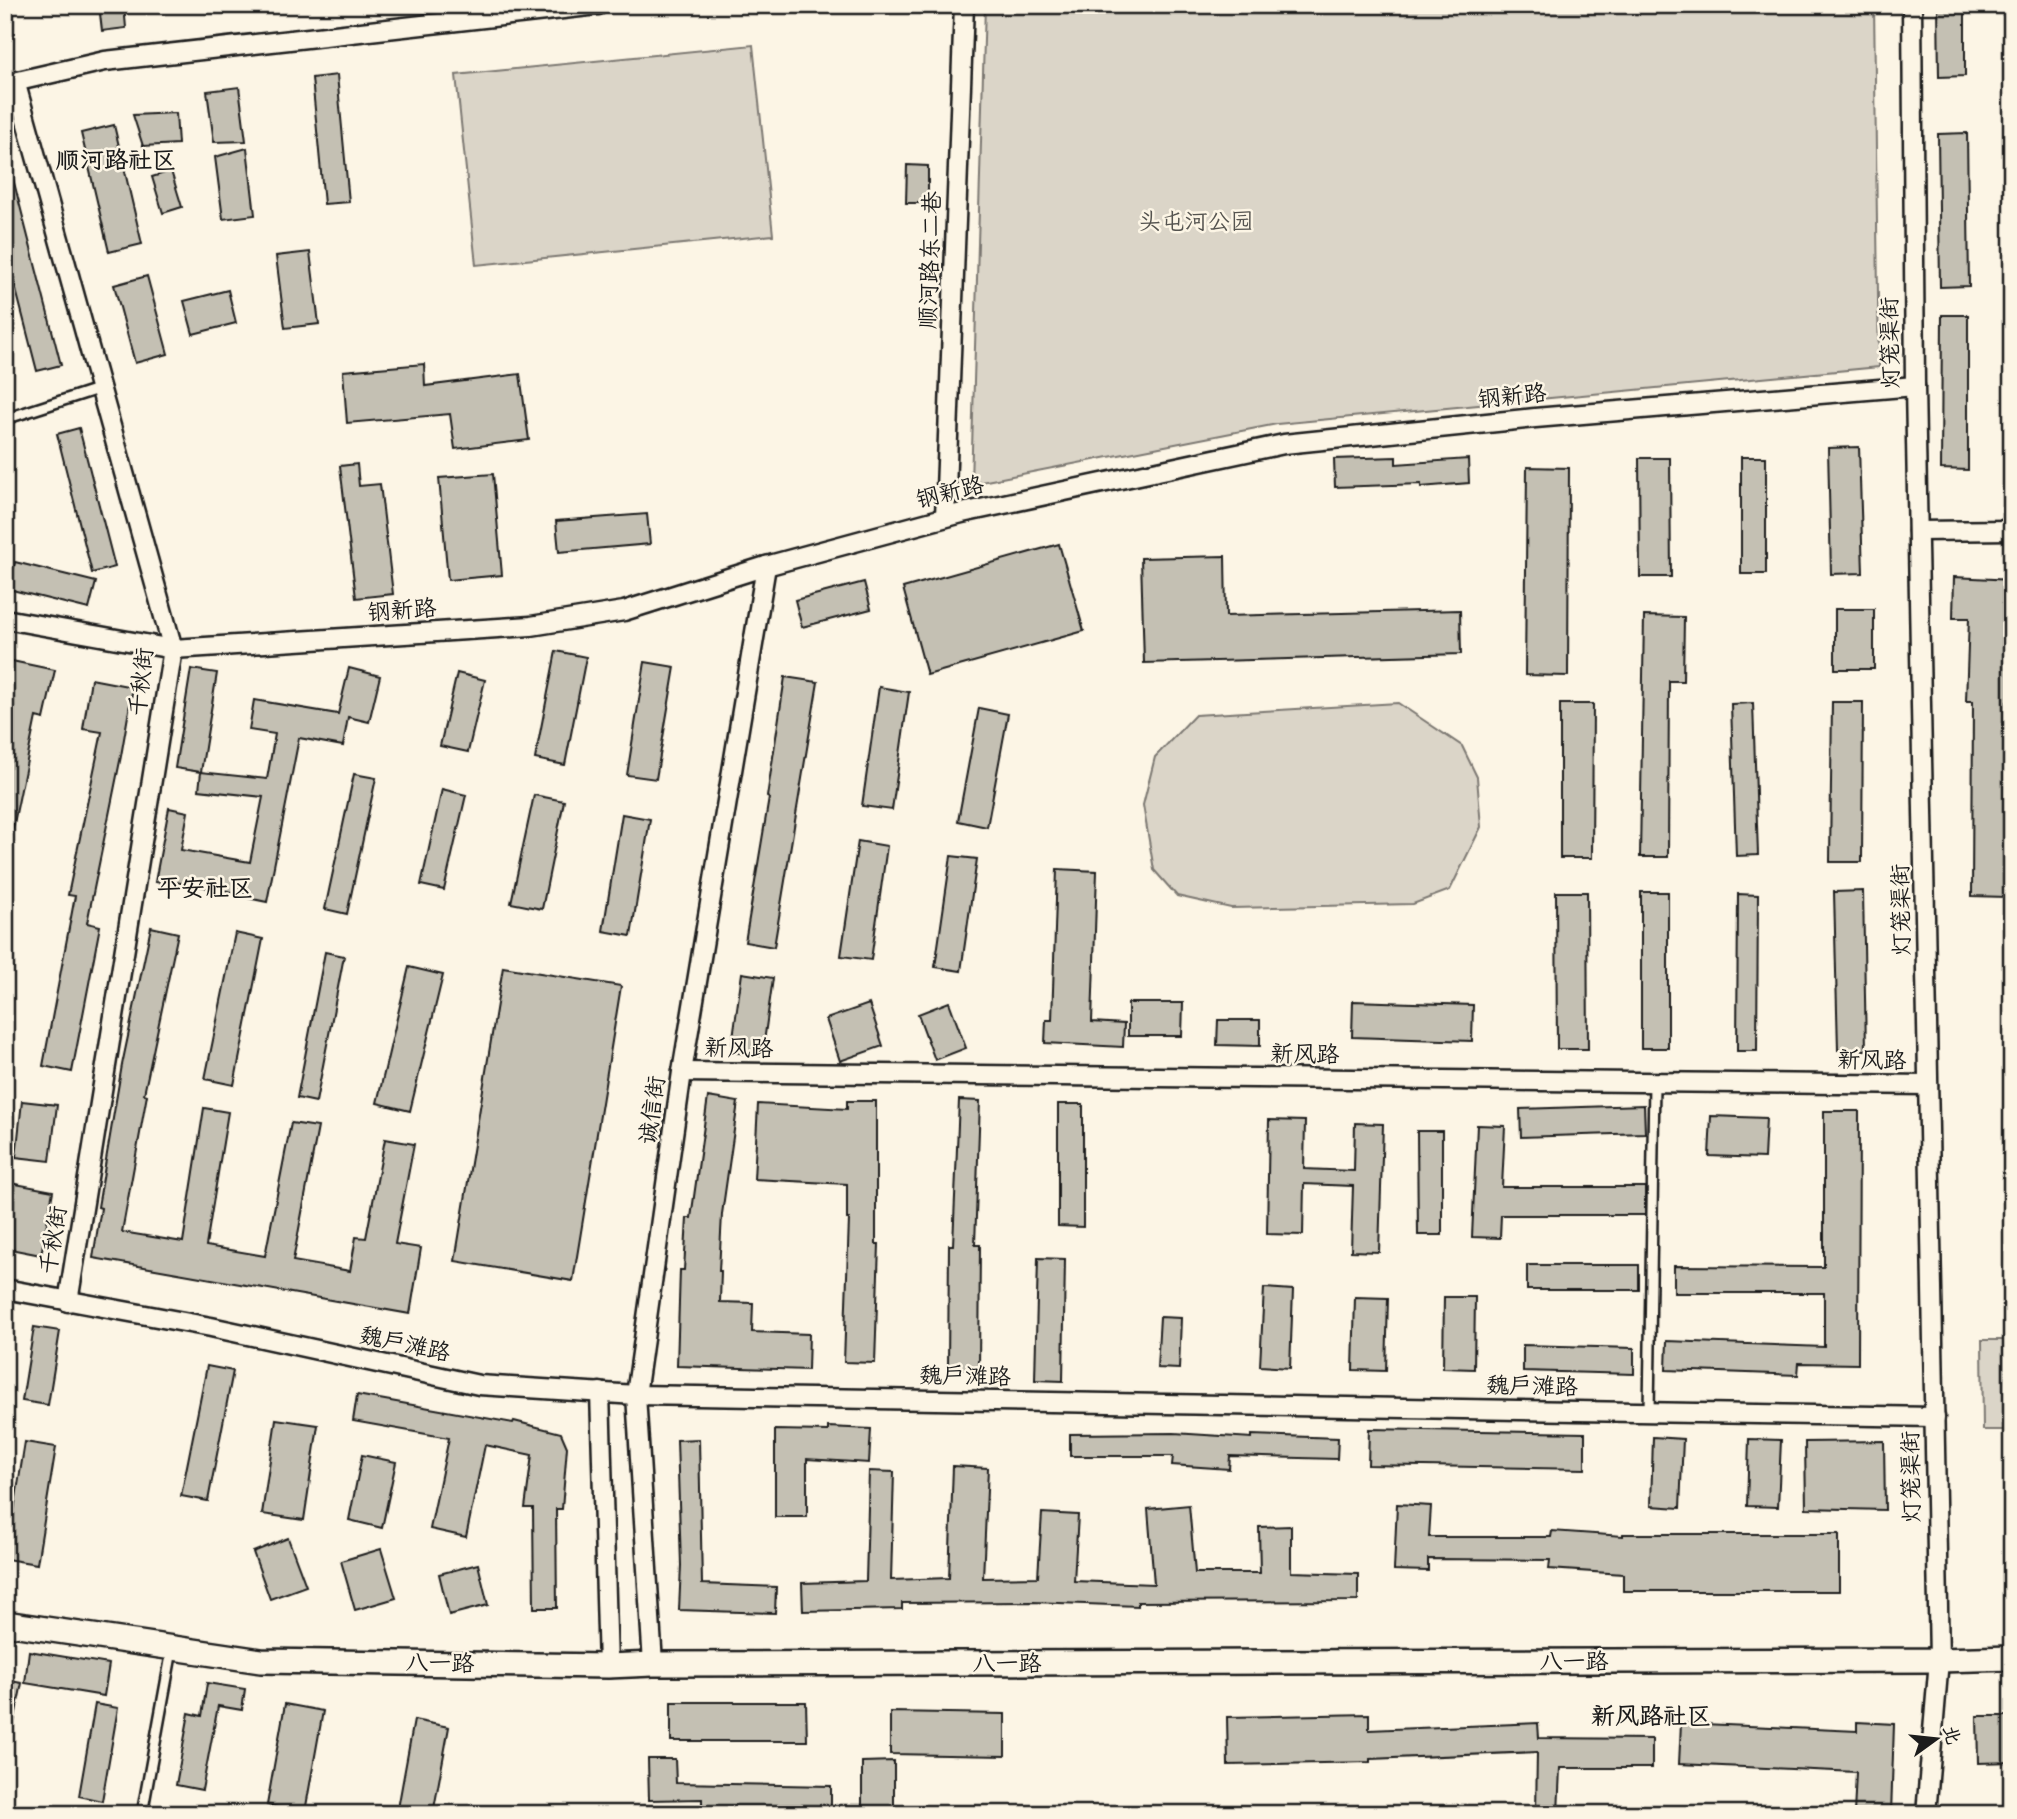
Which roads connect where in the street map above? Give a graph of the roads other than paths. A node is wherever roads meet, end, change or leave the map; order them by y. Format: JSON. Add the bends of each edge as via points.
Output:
{"nodes":[{"id":1,"x":598,"y":5,"type":"edge"},
{"id":2,"x":964,"y":5,"type":"edge"},
{"id":3,"x":1912,"y":5,"type":"edge"},
{"id":4,"x":10,"y":82,"type":"edge"},
{"id":5,"x":1915,"y":386,"type":"junction"},
{"id":6,"x":101,"y":388,"type":"junction"},
{"id":7,"x":5,"y":419,"type":"edge"},
{"id":8,"x":945,"y":517,"type":"junction"},
{"id":9,"x":2012,"y":530,"type":"edge"},
{"id":10,"x":1918,"y":531,"type":"junction"},
{"id":11,"x":766,"y":566,"type":"junction"},
{"id":12,"x":5,"y":619,"type":"edge"},
{"id":13,"x":173,"y":649,"type":"junction"},
{"id":14,"x":682,"y":1072,"type":"junction"},
{"id":15,"x":1654,"y":1082,"type":"junction"},
{"id":16,"x":1928,"y":1085,"type":"junction"},
{"id":17,"x":5,"y":1290,"type":"edge"},
{"id":18,"x":68,"y":1301,"type":"junction"},
{"id":19,"x":600,"y":1392,"type":"junction"},
{"id":20,"x":636,"y":1395,"type":"junction"},
{"id":21,"x":1648,"y":1412,"type":"junction"},
{"id":22,"x":1935,"y":1417,"type":"junction"},
{"id":23,"x":5,"y":1623,"type":"edge"},
{"id":24,"x":172,"y":1648,"type":"junction"},
{"id":25,"x":2012,"y":1658,"type":"edge"},
{"id":26,"x":1939,"y":1660,"type":"junction"},
{"id":27,"x":653,"y":1664,"type":"junction"},
{"id":28,"x":608,"y":1666,"type":"junction"},
{"id":29,"x":142,"y":1814,"type":"edge"},
{"id":30,"x":1926,"y":1814,"type":"edge"}],
"edges":[{"from":1,"to":4,"type":"street","via":[[105,61]]},
{"from":2,"to":8,"type":"street","name":"顺河路东二巷"},
{"from":3,"to":5,"type":"street","name":"灯笼渠街"},
{"from":4,"to":6,"type":"street","name":"千秋街"},
{"from":5,"to":8,"type":"street","name":"钢新路","via":[[1284,444]]},
{"from":5,"to":10,"type":"street","name":"灯笼渠街"},
{"from":6,"to":7,"type":"lane"},
{"from":6,"to":13,"type":"street","name":"千秋街"},
{"from":8,"to":11,"type":"street","name":"钢新路"},
{"from":9,"to":10,"type":"street"},
{"from":10,"to":16,"type":"street","name":"灯笼渠街"},
{"from":11,"to":13,"type":"street","name":"钢新路","via":[[624,611],[531,626]]},
{"from":11,"to":14,"type":"street","name":"诚信街"},
{"from":12,"to":13,"type":"street","name":"钢新路"},
{"from":13,"to":18,"type":"street","name":"千秋街"},
{"from":14,"to":15,"type":"street","name":"新风路"},
{"from":14,"to":20,"type":"street","name":"诚信街"},
{"from":15,"to":16,"type":"street","name":"新风路"},
{"from":15,"to":21,"type":"lane"},
{"from":16,"to":22,"type":"street","name":"灯笼渠街"},
{"from":17,"to":18,"type":"street","name":"魏户滩路"},
{"from":18,"to":19,"type":"street","name":"魏户滩路","via":[[211,1326],[479,1385]]},
{"from":19,"to":20,"type":"street","name":"魏户滩路"},
{"from":19,"to":28,"type":"street"},
{"from":20,"to":21,"type":"street","name":"魏户滩路"},
{"from":20,"to":27,"type":"street","name":"诚信街"},
{"from":21,"to":22,"type":"street","name":"魏户滩路"},
{"from":22,"to":26,"type":"street","name":"灯笼渠街"},
{"from":23,"to":24,"type":"street","name":"八一路"},
{"from":24,"to":28,"type":"street","name":"八一路","via":[[261,1661]]},
{"from":24,"to":29,"type":"lane"},
{"from":25,"to":26,"type":"street","name":"八一路"},
{"from":26,"to":27,"type":"street","name":"八一路"},
{"from":26,"to":30,"type":"street","name":"灯笼渠街"},
{"from":27,"to":28,"type":"street","name":"八一路"}]}
